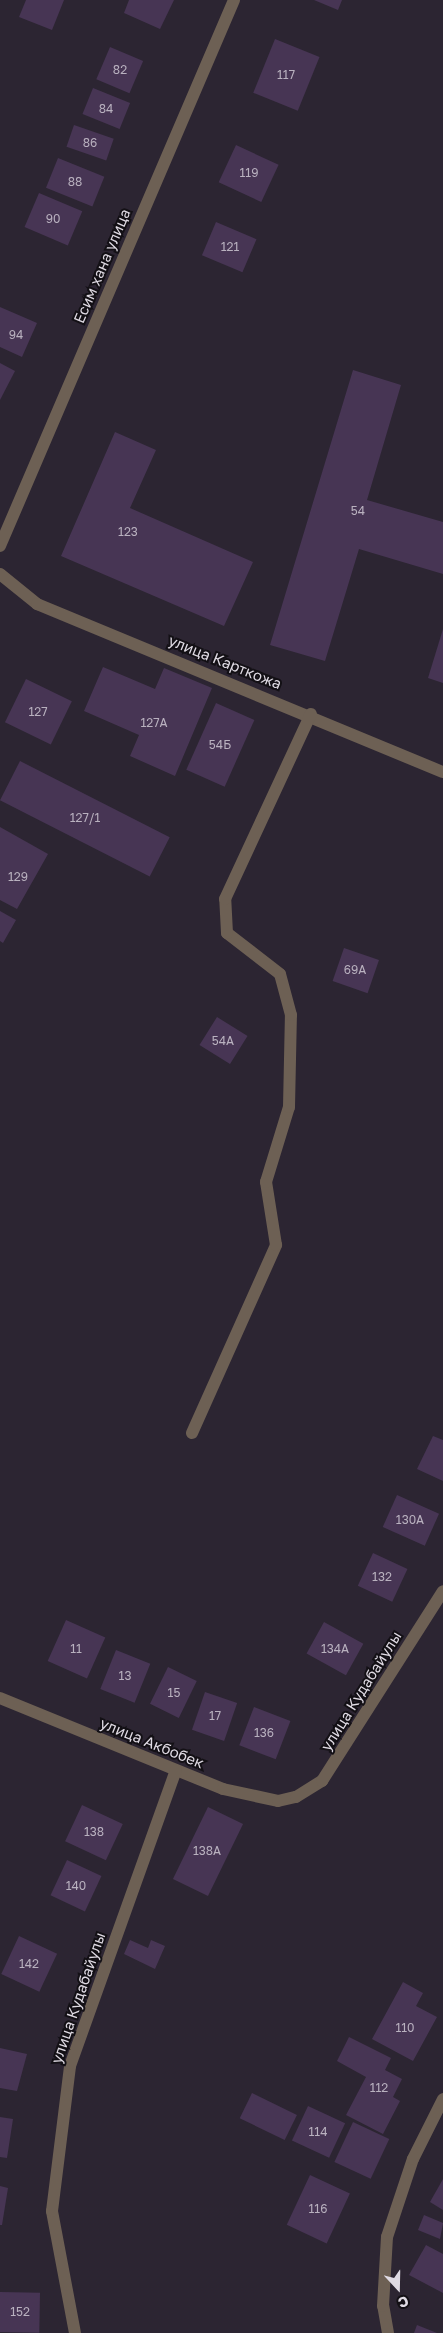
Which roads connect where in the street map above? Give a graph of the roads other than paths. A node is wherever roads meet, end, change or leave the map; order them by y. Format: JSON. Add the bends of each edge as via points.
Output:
{"nodes":[{"id":1,"x":234,"y":0,"type":"edge"},
{"id":2,"x":0,"y":546,"type":"edge"},
{"id":3,"x":0,"y":574,"type":"edge"},
{"id":4,"x":312,"y":714,"type":"junction"},
{"id":5,"x":443,"y":772,"type":"edge"},
{"id":6,"x":192,"y":1433,"type":"dead end"},
{"id":7,"x":443,"y":1591,"type":"edge"},
{"id":8,"x":0,"y":1698,"type":"edge"},
{"id":9,"x":176,"y":1770,"type":"junction"},
{"id":10,"x":296,"y":1798,"type":"joint"},
{"id":11,"x":443,"y":2099,"type":"edge"},
{"id":12,"x":75,"y":2333,"type":"edge"},
{"id":13,"x":388,"y":2333,"type":"edge"}],
"edges":[{"from":1,"to":2,"type":"street","name":"Есим хана улица"},
{"from":3,"to":4,"type":"street","name":"улица Карткожа","via":[[37,604]]},
{"from":4,"to":5,"type":"street","name":"улица Карткожа"},
{"from":4,"to":6,"type":"street","via":[[225,899],[227,933],[280,974],[291,1015],[289,1107],[266,1182],[276,1245]]},
{"from":7,"to":10,"type":"street","name":"улица Кудабайулы","via":[[322,1781]]},
{"from":8,"to":9,"type":"street","name":"улица Акбобек"},
{"from":9,"to":10,"type":"street","name":"улица Акбобек","via":[[232,1791],[278,1801]]},
{"from":9,"to":12,"type":"street","name":"улица Кудабайулы","via":[[70,2066],[52,2211]]},
{"from":11,"to":13,"type":"street","via":[[413,2158],[387,2237],[383,2306]]}]}
